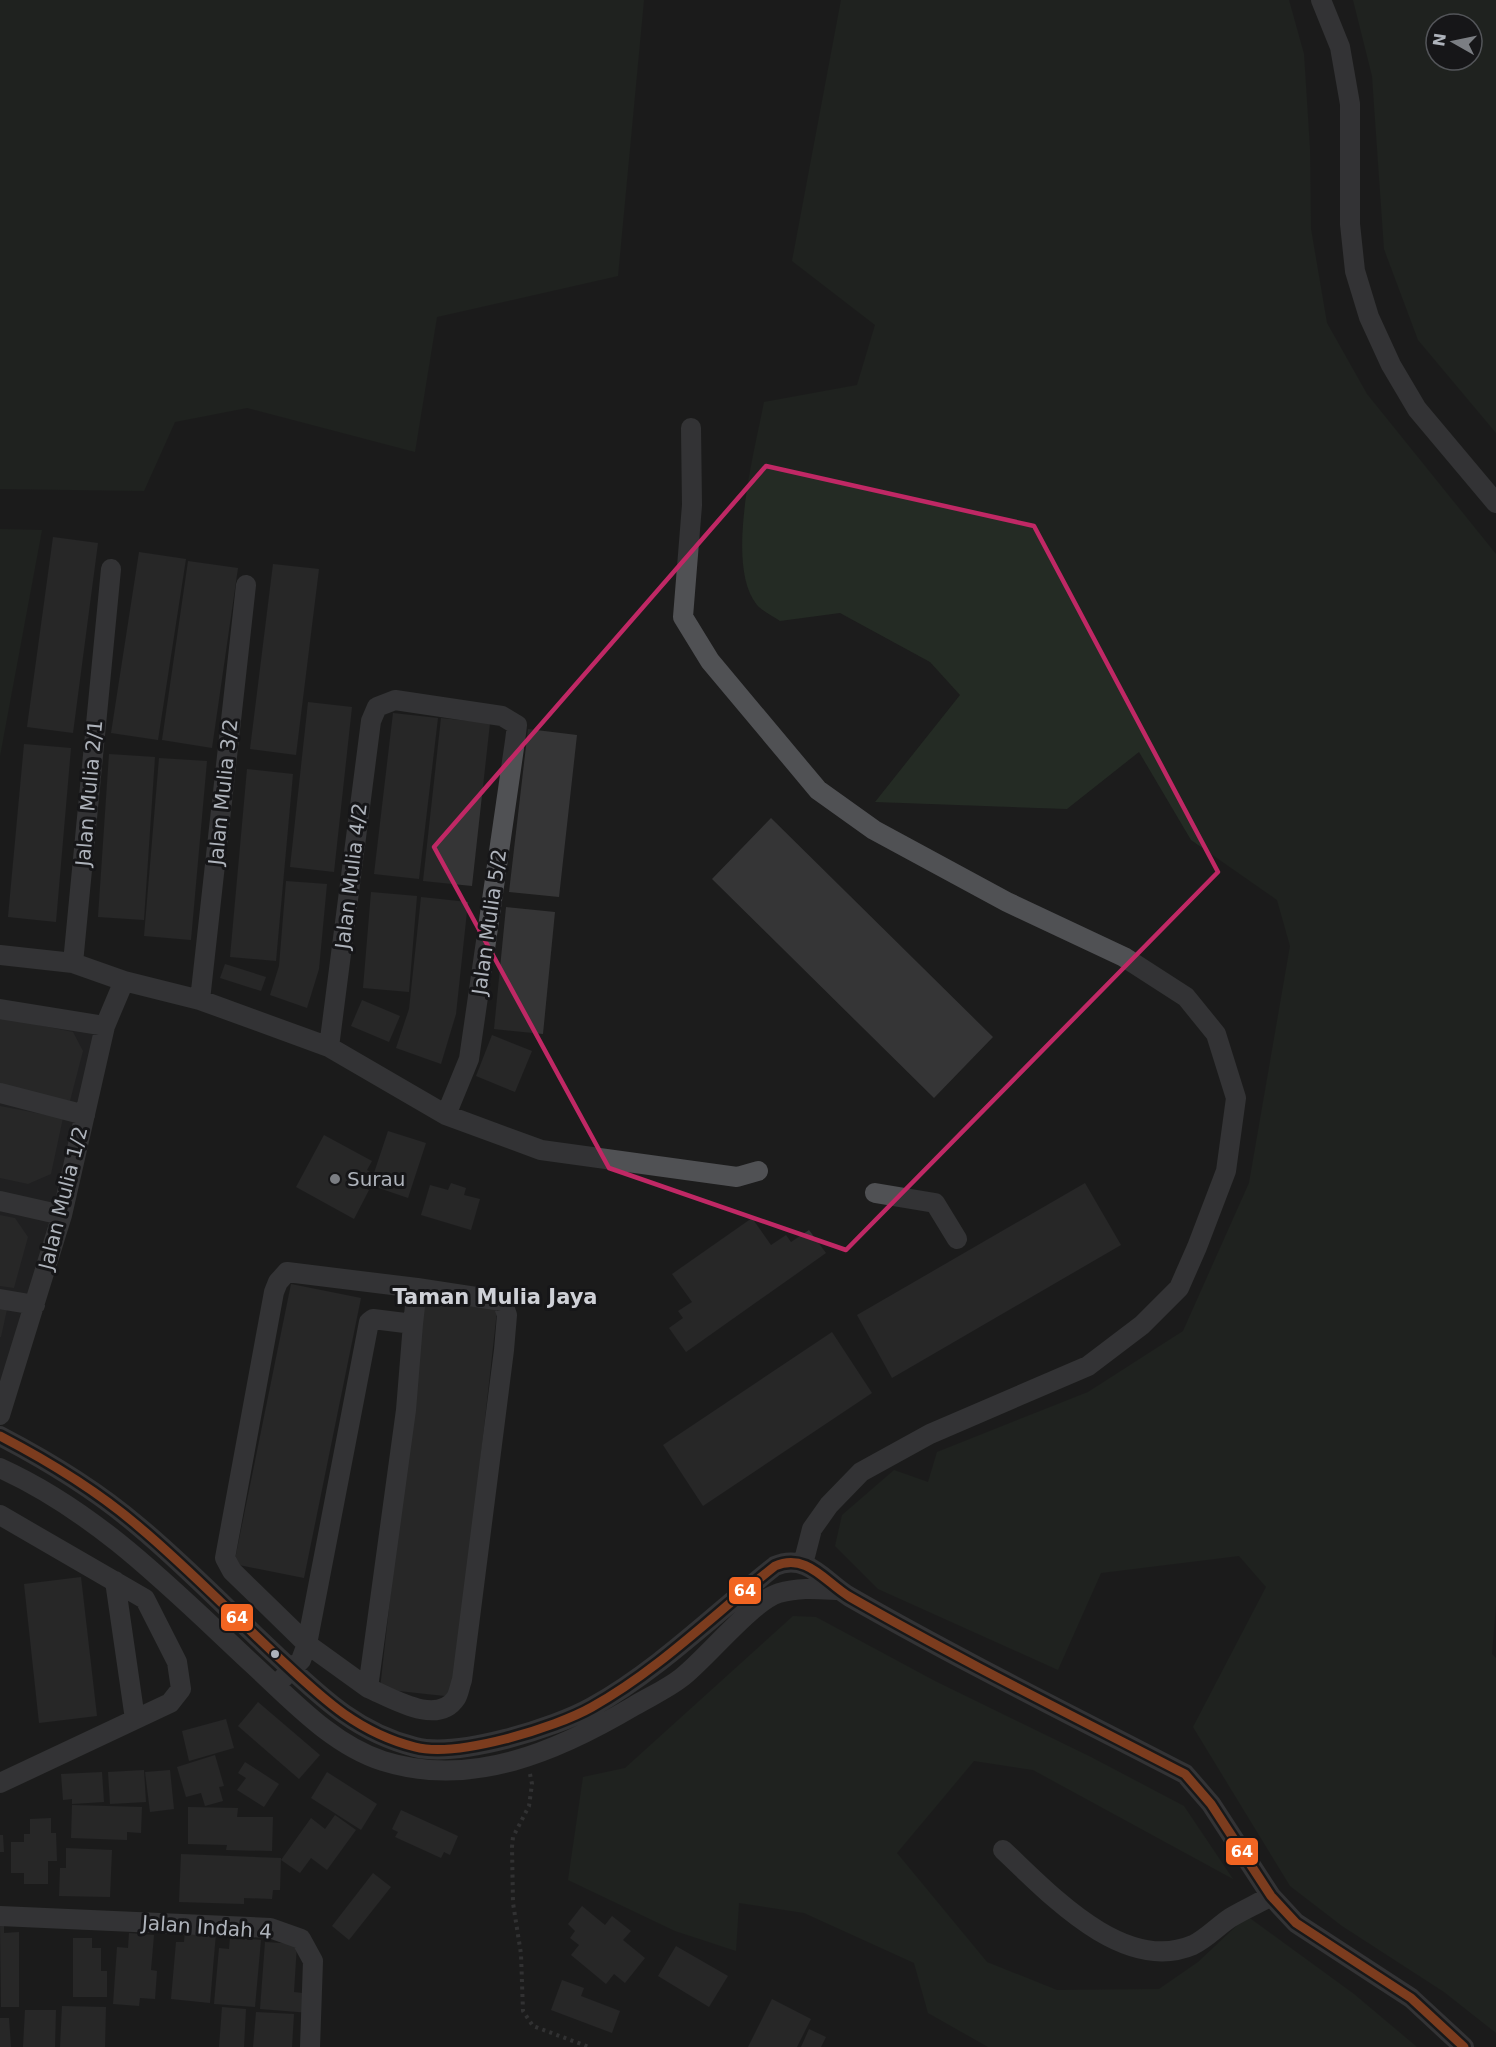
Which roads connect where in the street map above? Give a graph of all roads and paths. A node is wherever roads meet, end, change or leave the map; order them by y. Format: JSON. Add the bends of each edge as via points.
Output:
{"nodes":[{"id":1,"x":1321,"y":0,"type":"edge"},
{"id":2,"x":691,"y":428,"type":"dead end"},
{"id":3,"x":1496,"y":503,"type":"edge"},
{"id":4,"x":111,"y":569,"type":"dead end"},
{"id":5,"x":246,"y":585,"type":"dead end"},
{"id":6,"x":517,"y":725,"type":"joint"},
{"id":7,"x":0,"y":955,"type":"edge"},
{"id":8,"x":73,"y":963,"type":"junction"},
{"id":9,"x":124,"y":981,"type":"junction"},
{"id":10,"x":200,"y":1000,"type":"junction"},
{"id":11,"x":0,"y":1009,"type":"edge"},
{"id":12,"x":105,"y":1026,"type":"junction"},
{"id":13,"x":329,"y":1047,"type":"junction"},
{"id":14,"x":0,"y":1093,"type":"edge"},
{"id":15,"x":84,"y":1115,"type":"junction"},
{"id":16,"x":446,"y":1115,"type":"junction"},
{"id":17,"x":758,"y":1171,"type":"dead end"},
{"id":18,"x":875,"y":1193,"type":"dead end"},
{"id":19,"x":0,"y":1201,"type":"edge"},
{"id":20,"x":62,"y":1215,"type":"junction"},
{"id":21,"x":957,"y":1239,"type":"dead end"},
{"id":22,"x":417,"y":1288,"type":"junction"},
{"id":23,"x":0,"y":1299,"type":"edge"},
{"id":24,"x":35,"y":1305,"type":"junction"},
{"id":25,"x":413,"y":1324,"type":"junction"},
{"id":26,"x":5,"y":1390,"type":"edge"},
{"id":27,"x":0,"y":1415,"type":"edge"},
{"id":28,"x":0,"y":1436,"type":"edge"},
{"id":29,"x":0,"y":1468,"type":"edge"},
{"id":30,"x":0,"y":1515,"type":"edge"},
{"id":31,"x":802,"y":1564,"type":"junction"},
{"id":32,"x":115,"y":1581,"type":"junction"},
{"id":33,"x":839,"y":1590,"type":"junction"},
{"id":34,"x":307,"y":1644,"type":"junction"},
{"id":35,"x":291,"y":1669,"type":"junction"},
{"id":36,"x":368,"y":1688,"type":"junction"},
{"id":37,"x":281,"y":1689,"type":"junction"},
{"id":38,"x":135,"y":1719,"type":"junction"},
{"id":39,"x":527,"y":1758,"type":"junction"},
{"id":40,"x":0,"y":1778,"type":"edge"},
{"id":41,"x":0,"y":1783,"type":"edge"},
{"id":42,"x":1003,"y":1850,"type":"dead end"},
{"id":43,"x":1271,"y":1896,"type":"junction"},
{"id":44,"x":0,"y":1916,"type":"edge"},
{"id":45,"x":310,"y":2047,"type":"edge"},
{"id":46,"x":588,"y":2047,"type":"edge"},
{"id":47,"x":1464,"y":2047,"type":"edge"}],
"edges":[{"from":1,"to":3,"type":"street","via":[[1340,47],[1350,104],[1350,224],[1355,271],[1369,317],[1417,409]]},
{"from":2,"to":31,"type":"street","via":[[692,505],[683,617],[710,661],[818,790],[874,830],[1007,902],[1124,957],[1186,997],[1216,1034],[1236,1098],[1226,1171],[1179,1288],[1142,1325],[1088,1366],[930,1434],[861,1472],[812,1529]]},
{"from":4,"to":8,"type":"street","name":"Jalan Mulia 2/1"},
{"from":5,"to":10,"type":"street","name":"Jalan Mulia 3/2"},
{"from":6,"to":13,"type":"street","name":"Jalan Mulia 4/2","via":[[502,716],[395,700],[377,707],[371,721]]},
{"from":6,"to":16,"type":"street","name":"Jalan Mulia 5/2","via":[[469,1059]]},
{"from":7,"to":8,"type":"street"},
{"from":8,"to":9,"type":"street"},
{"from":9,"to":10,"type":"street"},
{"from":9,"to":12,"type":"street","name":"Jalan Mulia 1/2"},
{"from":10,"to":13,"type":"street"},
{"from":11,"to":12,"type":"street"},
{"from":12,"to":15,"type":"street","name":"Jalan Mulia 1/2"},
{"from":13,"to":16,"type":"street"},
{"from":14,"to":15,"type":"street"},
{"from":15,"to":20,"type":"street","name":"Jalan Mulia 1/2"},
{"from":16,"to":17,"type":"street","via":[[541,1150],[737,1177]]},
{"from":18,"to":21,"type":"street","via":[[934,1203]]},
{"from":19,"to":20,"type":"street"},
{"from":20,"to":24,"type":"street","name":"Jalan Mulia 1/2"},
{"from":22,"to":25,"type":"street"},
{"from":22,"to":34,"type":"street","via":[[287,1272],[274,1292],[225,1558],[232,1571]]},
{"from":22,"to":36,"type":"street","via":[[502,1301],[507,1315],[504,1350],[462,1680],[456,1698],[446,1707],[423,1710]]},
{"from":23,"to":24,"type":"street"},
{"from":24,"to":26,"type":"street","name":"Jalan Mulia 1/2"},
{"from":25,"to":34,"type":"street","via":[[373,1319],[369,1322]]},
{"from":25,"to":36,"type":"street","via":[[406,1410]]},
{"from":26,"to":27,"type":"street","name":"Jalan Mulia 1/2"},
{"from":28,"to":35,"type":"street","via":[[49,1462],[138,1525]]},
{"from":29,"to":37,"type":"street","via":[[65,1502],[127,1547]]},
{"from":30,"to":32,"type":"street"},
{"from":31,"to":33,"type":"street","via":[[819,1571]]},
{"from":31,"to":35,"type":"street","via":[[775,1566],[668,1658],[591,1708],[511,1738],[459,1750],[417,1748],[378,1733],[335,1710]]},
{"from":32,"to":38,"type":"street"},
{"from":32,"to":38,"type":"street","via":[[145,1599],[177,1662],[181,1689],[170,1702]]},
{"from":33,"to":39,"type":"street","via":[[798,1589],[776,1594],[681,1678],[597,1728]]},
{"from":33,"to":43,"type":"street","via":[[934,1644],[1185,1774],[1211,1804]]},
{"from":34,"to":35,"type":"street","via":[[301,1660]]},
{"from":34,"to":36,"type":"street"},
{"from":35,"to":37,"type":"street"},
{"from":37,"to":39,"type":"street","via":[[332,1735],[384,1761],[425,1770],[467,1770]]},
{"from":38,"to":41,"type":"street"},
{"from":39,"to":46,"type":"path","via":[[532,1791],[513,1837],[511,1856],[523,2011],[533,2026]]},
{"from":40,"to":41,"type":"street"},
{"from":42,"to":43,"type":"street","via":[[1079,1921],[1131,1946],[1160,1952],[1193,1945]]},
{"from":43,"to":47,"type":"street","via":[[1296,1923],[1411,1998]]},
{"from":44,"to":45,"type":"street","name":"Jalan Indah 4","via":[[270,1928],[301,1939],[313,1961]]}]}
